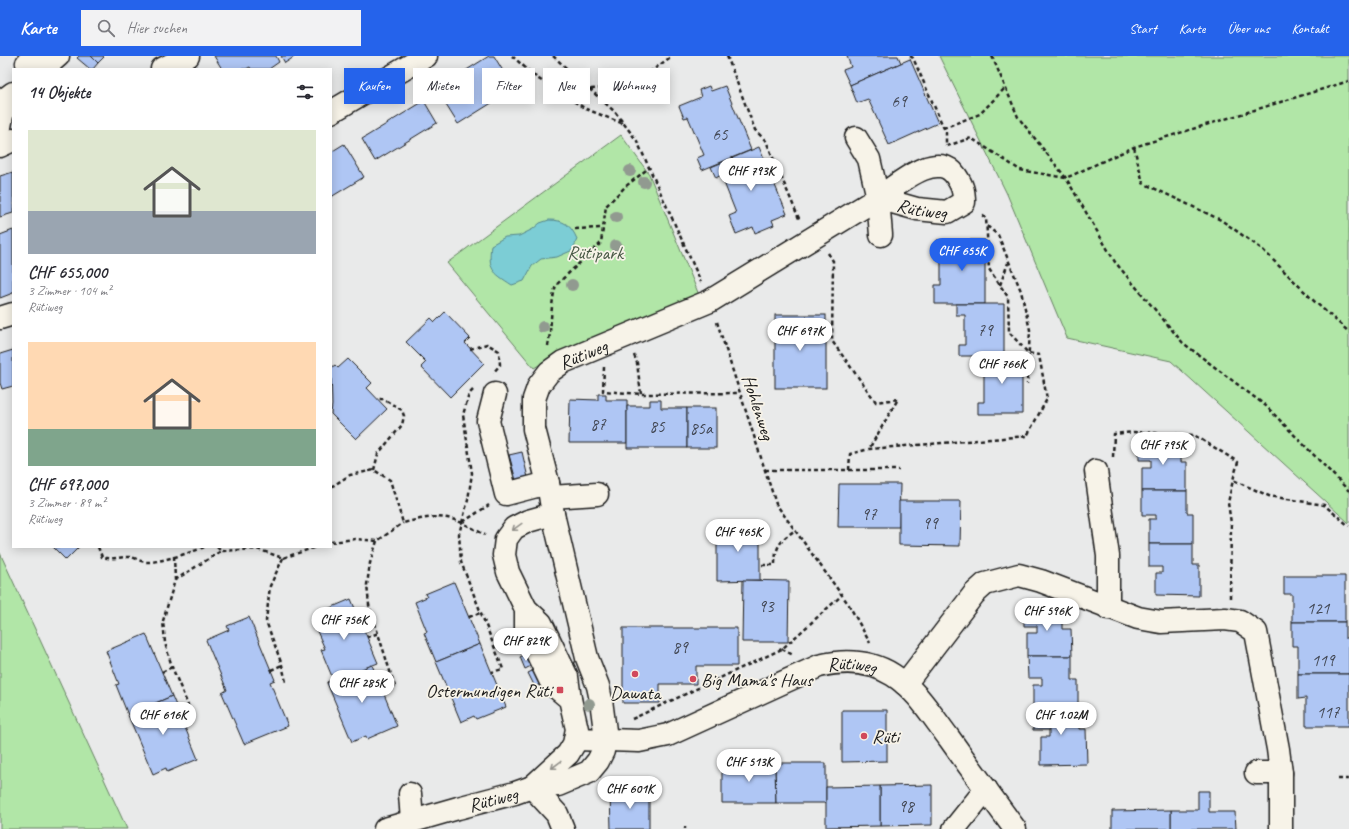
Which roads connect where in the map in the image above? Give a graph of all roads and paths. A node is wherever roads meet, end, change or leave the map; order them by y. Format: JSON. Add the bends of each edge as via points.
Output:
{"nodes":[{"id":1,"x":34,"y":56,"type":"edge"},
{"id":2,"x":58,"y":56,"type":"edge"},
{"id":3,"x":426,"y":56,"type":"edge"},
{"id":4,"x":512,"y":56,"type":"edge"},
{"id":5,"x":553,"y":56,"type":"edge"},
{"id":6,"x":672,"y":56,"type":"edge"},
{"id":7,"x":727,"y":56,"type":"edge"},
{"id":8,"x":910,"y":56,"type":"edge"},
{"id":9,"x":992,"y":56,"type":"edge"},
{"id":10,"x":30,"y":68,"type":"edge"},
{"id":11,"x":44,"y":68,"type":"edge"},
{"id":12,"x":1349,"y":81,"type":"edge"},
{"id":13,"x":1006,"y":88,"type":"junction"},
{"id":14,"x":591,"y":89,"type":"junction"},
{"id":15,"x":12,"y":94,"type":"edge"},
{"id":16,"x":332,"y":111,"type":"edge"},
{"id":17,"x":5,"y":119,"type":"edge"},
{"id":18,"x":624,"y":124,"type":"junction"},
{"id":19,"x":944,"y":128,"type":"junction"},
{"id":20,"x":856,"y":138,"type":"dead end"},
{"id":21,"x":12,"y":140,"type":"edge"},
{"id":22,"x":0,"y":146,"type":"edge"},
{"id":23,"x":946,"y":146,"type":"junction"},
{"id":24,"x":1134,"y":147,"type":"junction"},
{"id":25,"x":650,"y":167,"type":"junction"},
{"id":26,"x":947,"y":169,"type":"junction"},
{"id":27,"x":1066,"y":178,"type":"junction"},
{"id":28,"x":878,"y":198,"type":"junction"},
{"id":29,"x":964,"y":202,"type":"junction"},
{"id":30,"x":987,"y":226,"type":"junction"},
{"id":31,"x":603,"y":228,"type":"junction"},
{"id":32,"x":575,"y":229,"type":"dead end"},
{"id":33,"x":881,"y":235,"type":"dead end"},
{"id":34,"x":810,"y":240,"type":"junction"},
{"id":35,"x":1008,"y":263,"type":"junction"},
{"id":36,"x":1000,"y":286,"type":"junction"},
{"id":37,"x":710,"y":301,"type":"junction"},
{"id":38,"x":12,"y":314,"type":"edge"},
{"id":39,"x":0,"y":318,"type":"edge"},
{"id":40,"x":1349,"y":332,"type":"edge"},
{"id":41,"x":626,"y":336,"type":"junction"},
{"id":42,"x":605,"y":344,"type":"junction"},
{"id":43,"x":1028,"y":352,"type":"junction"},
{"id":44,"x":546,"y":376,"type":"junction"},
{"id":45,"x":1027,"y":384,"type":"dead end"},
{"id":46,"x":739,"y":393,"type":"junction"},
{"id":47,"x":495,"y":394,"type":"dead end"},
{"id":48,"x":641,"y":394,"type":"junction"},
{"id":49,"x":377,"y":399,"type":"dead end"},
{"id":50,"x":869,"y":449,"type":"junction"},
{"id":51,"x":374,"y":470,"type":"junction"},
{"id":52,"x":764,"y":470,"type":"junction"},
{"id":53,"x":849,"y":470,"type":"junction"},
{"id":54,"x":899,"y":470,"type":"dead end"},
{"id":55,"x":1096,"y":471,"type":"joint"},
{"id":56,"x":1233,"y":480,"type":"junction"},
{"id":57,"x":332,"y":486,"type":"edge"},
{"id":58,"x":1349,"y":491,"type":"edge"},
{"id":59,"x":506,"y":494,"type":"junction"},
{"id":60,"x":597,"y":494,"type":"dead end"},
{"id":61,"x":551,"y":498,"type":"junction"},
{"id":62,"x":463,"y":522,"type":"junction"},
{"id":63,"x":403,"y":523,"type":"junction"},
{"id":64,"x":1349,"y":526,"type":"edge"},
{"id":65,"x":794,"y":531,"type":"junction"},
{"id":66,"x":484,"y":534,"type":"dead end"},
{"id":67,"x":377,"y":540,"type":"junction"},
{"id":68,"x":332,"y":542,"type":"edge"},
{"id":69,"x":98,"y":548,"type":"edge"},
{"id":70,"x":201,"y":548,"type":"edge"},
{"id":71,"x":218,"y":548,"type":"edge"},
{"id":72,"x":313,"y":548,"type":"edge"},
{"id":73,"x":221,"y":552,"type":"junction"},
{"id":74,"x":174,"y":556,"type":"junction"},
{"id":75,"x":283,"y":558,"type":"junction"},
{"id":76,"x":762,"y":565,"type":"dead end"},
{"id":77,"x":175,"y":580,"type":"junction"},
{"id":78,"x":841,"y":596,"type":"junction"},
{"id":79,"x":1230,"y":605,"type":"dead end"},
{"id":80,"x":1108,"y":608,"type":"junction"},
{"id":81,"x":480,"y":613,"type":"junction"},
{"id":82,"x":469,"y":617,"type":"dead end"},
{"id":83,"x":379,"y":633,"type":"junction"},
{"id":84,"x":367,"y":637,"type":"dead end"},
{"id":85,"x":587,"y":658,"type":"junction"},
{"id":86,"x":282,"y":665,"type":"junction"},
{"id":87,"x":875,"y":666,"type":"junction"},
{"id":88,"x":172,"y":667,"type":"junction"},
{"id":89,"x":271,"y":670,"type":"dead end"},
{"id":90,"x":162,"y":672,"type":"dead end"},
{"id":91,"x":492,"y":672,"type":"dead end"},
{"id":92,"x":286,"y":682,"type":"dead end"},
{"id":93,"x":905,"y":684,"type":"junction"},
{"id":94,"x":383,"y":692,"type":"dead end"},
{"id":95,"x":572,"y":706,"type":"junction"},
{"id":96,"x":628,"y":720,"type":"dead end"},
{"id":97,"x":184,"y":726,"type":"dead end"},
{"id":98,"x":576,"y":739,"type":"junction"},
{"id":99,"x":605,"y":740,"type":"junction"},
{"id":100,"x":1256,"y":773,"type":"dead end"},
{"id":101,"x":1281,"y":773,"type":"junction"},
{"id":102,"x":1338,"y":779,"type":"dead end"},
{"id":103,"x":1349,"y":779,"type":"edge"},
{"id":104,"x":532,"y":787,"type":"junction"},
{"id":105,"x":986,"y":789,"type":"junction"},
{"id":106,"x":410,"y":794,"type":"dead end"},
{"id":107,"x":412,"y":821,"type":"junction"},
{"id":108,"x":385,"y":829,"type":"edge"},
{"id":109,"x":563,"y":829,"type":"edge"},
{"id":110,"x":954,"y":829,"type":"edge"},
{"id":111,"x":1015,"y":829,"type":"edge"},
{"id":112,"x":1281,"y":829,"type":"edge"}],
"edges":[{"from":1,"to":10,"type":"street","via":[[27,63]]},
{"from":2,"to":11,"type":"street"},
{"from":3,"to":16,"type":"street"},
{"from":4,"to":18,"type":"path","via":[[538,78],[586,109]]},
{"from":5,"to":14,"type":"path","name":"Hohlenweg"},
{"from":6,"to":14,"type":"path","via":[[631,86]]},
{"from":7,"to":34,"type":"path","via":[[755,130],[766,141]]},
{"from":8,"to":19,"type":"path"},
{"from":9,"to":13,"type":"path"},
{"from":12,"to":24,"type":"path"},
{"from":13,"to":19,"type":"path","via":[[980,114]]},
{"from":13,"to":27,"type":"path","via":[[1018,116]]},
{"from":14,"to":18,"type":"path","name":"Hohlenweg"},
{"from":15,"to":17,"type":"street","via":[[5,99]]},
{"from":18,"to":25,"type":"path","name":"Hohlenweg"},
{"from":19,"to":23,"type":"path"},
{"from":20,"to":28,"type":"street","via":[[869,159]]},
{"from":21,"to":22,"type":"street"},
{"from":23,"to":26,"type":"path"},
{"from":23,"to":27,"type":"path","via":[[971,138],[1020,170]]},
{"from":24,"to":27,"type":"path"},
{"from":24,"to":40,"type":"path","via":[[1143,183],[1221,220],[1262,249]]},
{"from":25,"to":31,"type":"path","via":[[606,206]]},
{"from":25,"to":37,"type":"path","name":"Hohlenweg"},
{"from":26,"to":28,"type":"street","name":"Rütiweg","via":[[936,165],[917,170]]},
{"from":26,"to":29,"type":"street","name":"Rütiweg","via":[[952,170],[964,188]]},
{"from":27,"to":58,"type":"path","via":[[1115,262],[1183,343],[1266,406]]},
{"from":28,"to":29,"type":"street","name":"Rütiweg","via":[[917,209],[947,212]]},
{"from":28,"to":33,"type":"street"},
{"from":28,"to":34,"type":"street","name":"Rütiweg"},
{"from":29,"to":30,"type":"path","via":[[986,218]]},
{"from":30,"to":35,"type":"path","via":[[998,235]]},
{"from":30,"to":36,"type":"path","via":[[989,269]]},
{"from":31,"to":32,"type":"path"},
{"from":31,"to":44,"type":"path","via":[[601,243],[556,286],[553,295],[552,329],[545,362]]},
{"from":34,"to":37,"type":"street","name":"Rütiweg"},
{"from":34,"to":50,"type":"path","via":[[833,261],[832,341],[876,402],[898,399]]},
{"from":35,"to":36,"type":"path"},
{"from":35,"to":43,"type":"path","via":[[1020,291],[1030,330]]},
{"from":36,"to":43,"type":"path","via":[[1008,298],[1009,332]]},
{"from":37,"to":41,"type":"street","name":"Rütiweg"},
{"from":37,"to":46,"type":"path","name":"Hohlenweg"},
{"from":38,"to":39,"type":"street"},
{"from":41,"to":42,"type":"street","name":"Rütiweg"},
{"from":41,"to":48,"type":"path","via":[[637,363]]},
{"from":42,"to":44,"type":"street","name":"Rütiweg","via":[[563,362]]},
{"from":42,"to":48,"type":"path","via":[[603,391]]},
{"from":43,"to":45,"type":"path"},
{"from":43,"to":50,"type":"path","via":[[1039,355],[1047,399],[1027,436]]},
{"from":44,"to":61,"type":"street","name":"Rütiweg","via":[[539,385],[534,399],[533,413],[534,429]]},
{"from":46,"to":48,"type":"path"},
{"from":46,"to":52,"type":"path","name":"Hohlenweg"},
{"from":47,"to":59,"type":"street","via":[[488,421]]},
{"from":49,"to":51,"type":"path","via":[[383,399],[402,410],[404,416],[402,425],[378,454]]},
{"from":50,"to":53,"type":"path","via":[[850,454]]},
{"from":51,"to":57,"type":"path","via":[[350,475]]},
{"from":51,"to":63,"type":"path","via":[[390,480]]},
{"from":52,"to":53,"type":"path"},
{"from":52,"to":65,"type":"path","name":"Hohlenweg","via":[[776,504]]},
{"from":53,"to":54,"type":"path"},
{"from":55,"to":56,"type":"path","via":[[1113,465],[1114,434],[1181,434],[1194,435],[1238,462]]},
{"from":55,"to":80,"type":"street","via":[[1108,556]]},
{"from":56,"to":64,"type":"path","via":[[1269,496],[1324,505]]},
{"from":56,"to":79,"type":"path","via":[[1228,503],[1231,523]]},
{"from":59,"to":61,"type":"street"},
{"from":59,"to":62,"type":"path"},
{"from":60,"to":61,"type":"street"},
{"from":61,"to":85,"type":"street","name":"Rütiweg"},
{"from":61,"to":95,"type":"street","one_way":true,"via":[[508,534],[505,542],[505,563],[526,609],[541,623],[567,677]]},
{"from":62,"to":63,"type":"path","via":[[440,516]]},
{"from":62,"to":66,"type":"path"},
{"from":62,"to":81,"type":"path","via":[[459,534],[461,562]]},
{"from":63,"to":67,"type":"path"},
{"from":65,"to":76,"type":"path","via":[[778,545],[775,564]]},
{"from":65,"to":78,"type":"path","name":"Hohlenweg"},
{"from":67,"to":68,"type":"path"},
{"from":67,"to":83,"type":"path","via":[[367,585],[369,605]]},
{"from":69,"to":74,"type":"path","via":[[102,557],[111,560],[119,557],[146,562]]},
{"from":70,"to":74,"type":"path"},
{"from":71,"to":73,"type":"path"},
{"from":72,"to":75,"type":"path"},
{"from":73,"to":75,"type":"path","via":[[257,549]]},
{"from":73,"to":77,"type":"path"},
{"from":74,"to":77,"type":"path"},
{"from":75,"to":86,"type":"path","via":[[270,586],[266,621]]},
{"from":77,"to":88,"type":"path","via":[[163,621],[165,643]]},
{"from":78,"to":87,"type":"path","name":"Hohlenweg","via":[[849,605],[878,657]]},
{"from":78,"to":96,"type":"path","via":[[782,649]]},
{"from":80,"to":93,"type":"street","via":[[1041,581],[1019,575],[998,579],[985,584],[974,594]]},
{"from":80,"to":101,"type":"street","via":[[1138,618],[1161,622],[1225,619],[1240,621],[1256,632]]},
{"from":81,"to":82,"type":"path"},
{"from":81,"to":91,"type":"path","via":[[503,669]]},
{"from":83,"to":84,"type":"path"},
{"from":83,"to":94,"type":"path","via":[[396,687]]},
{"from":85,"to":95,"type":"street","name":"Rütiweg","via":[[585,683]]},
{"from":85,"to":99,"type":"street","name":"Rütiweg","via":[[600,693]]},
{"from":86,"to":89,"type":"path"},
{"from":86,"to":92,"type":"path"},
{"from":87,"to":93,"type":"street","name":"Rütiweg"},
{"from":87,"to":99,"type":"street","name":"Rütiweg","via":[[844,662],[823,665],[668,735],[639,740]]},
{"from":88,"to":90,"type":"path"},
{"from":88,"to":97,"type":"path","via":[[192,716]]},
{"from":93,"to":105,"type":"street","name":"Rütiweg","via":[[919,698]]},
{"from":95,"to":98,"type":"street","name":"Rütiweg","via":[[577,729]]},
{"from":98,"to":99,"type":"street","name":"Rütiweg"},
{"from":98,"to":104,"type":"street","name":"Rütiweg","one_way":true,"via":[[568,754]]},
{"from":99,"to":104,"type":"street","name":"Rütiweg","via":[[598,761],[582,776],[558,785]]},
{"from":100,"to":101,"type":"street"},
{"from":101,"to":112,"type":"street"},
{"from":102,"to":103,"type":"path"},
{"from":104,"to":107,"type":"street","name":"Rütiweg"},
{"from":104,"to":109,"type":"street","via":[[557,814]]},
{"from":105,"to":110,"type":"street"},
{"from":105,"to":111,"type":"street","name":"Rütiweg"},
{"from":106,"to":107,"type":"street"},
{"from":107,"to":108,"type":"street","name":"Rütiweg"}]}
